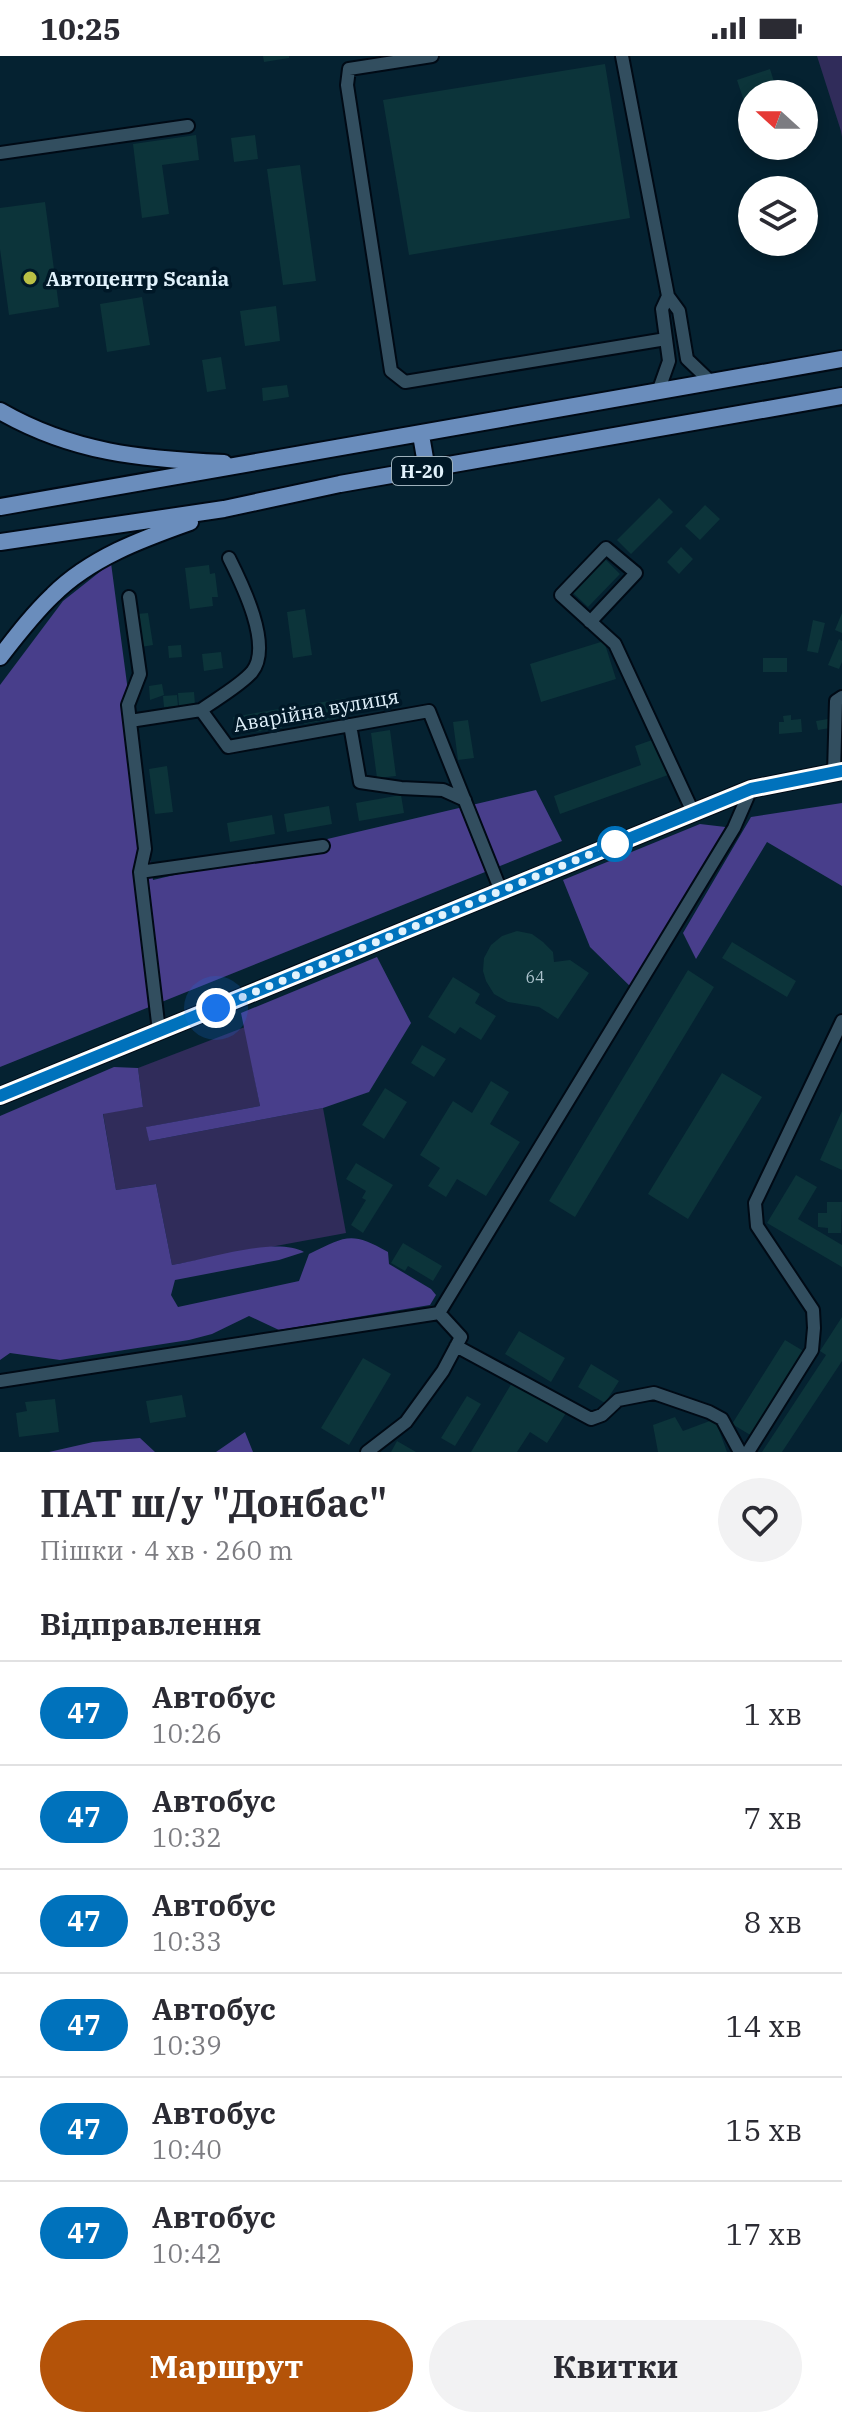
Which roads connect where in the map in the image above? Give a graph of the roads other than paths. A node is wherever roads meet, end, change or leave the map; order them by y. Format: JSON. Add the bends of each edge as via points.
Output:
{"nodes":[{"id":1,"x":432,"y":56,"type":"edge"},
{"id":2,"x":622,"y":56,"type":"edge"},
{"id":3,"x":188,"y":126,"type":"dead end"},
{"id":4,"x":0,"y":153,"type":"edge"},
{"id":5,"x":668,"y":296,"type":"junction"},
{"id":6,"x":666,"y":339,"type":"junction"},
{"id":7,"x":842,"y":359,"type":"edge"},
{"id":8,"x":711,"y":382,"type":"junction"},
{"id":9,"x":658,"y":392,"type":"junction"},
{"id":10,"x":842,"y":396,"type":"edge"},
{"id":11,"x":0,"y":411,"type":"edge"},
{"id":12,"x":421,"y":435,"type":"junction"},
{"id":13,"x":253,"y":464,"type":"junction"},
{"id":14,"x":427,"y":470,"type":"junction"},
{"id":15,"x":0,"y":507,"type":"edge"},
{"id":16,"x":224,"y":509,"type":"junction"},
{"id":17,"x":0,"y":542,"type":"edge"},
{"id":18,"x":229,"y":558,"type":"dead end"},
{"id":19,"x":129,"y":597,"type":"dead end"},
{"id":20,"x":590,"y":622,"type":"junction"},
{"id":21,"x":0,"y":657,"type":"edge"},
{"id":22,"x":842,"y":697,"type":"edge"},
{"id":23,"x":201,"y":710,"type":"junction"},
{"id":24,"x":130,"y":721,"type":"junction"},
{"id":25,"x":350,"y":725,"type":"junction"},
{"id":26,"x":838,"y":772,"type":"edge"},
{"id":27,"x":751,"y":789,"type":"junction"},
{"id":28,"x":465,"y":800,"type":"junction"},
{"id":29,"x":693,"y":812,"type":"junction"},
{"id":30,"x":323,"y":846,"type":"dead end"},
{"id":31,"x":140,"y":872,"type":"junction"},
{"id":32,"x":501,"y":891,"type":"junction"},
{"id":33,"x":842,"y":1021,"type":"edge"},
{"id":34,"x":159,"y":1031,"type":"junction"},
{"id":35,"x":0,"y":1096,"type":"edge"},
{"id":36,"x":439,"y":1313,"type":"junction"},
{"id":37,"x":456,"y":1346,"type":"junction"},
{"id":38,"x":0,"y":1381,"type":"edge"},
{"id":39,"x":367,"y":1452,"type":"edge"},
{"id":40,"x":740,"y":1452,"type":"edge"},
{"id":41,"x":748,"y":1452,"type":"edge"}],
"edges":[{"from":1,"to":6,"type":"street","via":[[349,69],[347,85],[391,371],[405,382]]},
{"from":2,"to":5,"type":"street"},
{"from":3,"to":4,"type":"street"},
{"from":5,"to":6,"type":"street","via":[[662,309]]},
{"from":5,"to":8,"type":"street","via":[[679,311],[687,359]]},
{"from":6,"to":9,"type":"street","via":[[669,361]]},
{"from":7,"to":8,"type":"main road","number":"Н-20"},
{"from":8,"to":9,"type":"main road","number":"Н-20"},
{"from":9,"to":12,"type":"main road","number":"Н-20"},
{"from":10,"to":14,"type":"main road","number":"Н-20"},
{"from":11,"to":13,"type":"main road","via":[[90,449],[153,459]]},
{"from":12,"to":13,"type":"main road","number":"Н-20"},
{"from":12,"to":14,"type":"main road"},
{"from":13,"to":15,"type":"main road","number":"Н-20"},
{"from":14,"to":16,"type":"main road","number":"Н-20"},
{"from":16,"to":17,"type":"main road","number":"Н-20"},
{"from":16,"to":21,"type":"main road","via":[[122,548],[85,570],[55,592]]},
{"from":18,"to":23,"type":"street","via":[[248,598],[260,652],[252,672]]},
{"from":19,"to":24,"type":"street","via":[[140,674],[128,705]]},
{"from":20,"to":20,"type":"street","via":[[561,595],[606,548],[636,573]]},
{"from":20,"to":29,"type":"street","via":[[615,644]]},
{"from":22,"to":26,"type":"street","via":[[836,701]]},
{"from":23,"to":24,"type":"street"},
{"from":23,"to":25,"type":"street","name":"Аварійна вулиця","via":[[228,747]]},
{"from":24,"to":31,"type":"street","via":[[145,849]]},
{"from":25,"to":28,"type":"street","via":[[360,782],[443,790]]},
{"from":25,"to":28,"type":"street","name":"Аварійна вулиця","via":[[429,711]]},
{"from":26,"to":27,"type":"main road"},
{"from":27,"to":29,"type":"main road"},
{"from":27,"to":36,"type":"street","via":[[734,828]]},
{"from":28,"to":32,"type":"street","name":"Аварійна вулиця"},
{"from":29,"to":32,"type":"main road"},
{"from":30,"to":31,"type":"street"},
{"from":31,"to":34,"type":"street"},
{"from":32,"to":34,"type":"main road"},
{"from":33,"to":41,"type":"street","via":[[755,1203],[757,1226],[813,1310],[814,1328],[812,1350]]},
{"from":34,"to":35,"type":"main road"},
{"from":36,"to":37,"type":"street","via":[[461,1337]]},
{"from":36,"to":38,"type":"street"},
{"from":37,"to":39,"type":"street","via":[[406,1422]]},
{"from":37,"to":40,"type":"street","via":[[591,1419],[618,1400],[654,1393],[709,1412],[722,1419]]}]}
